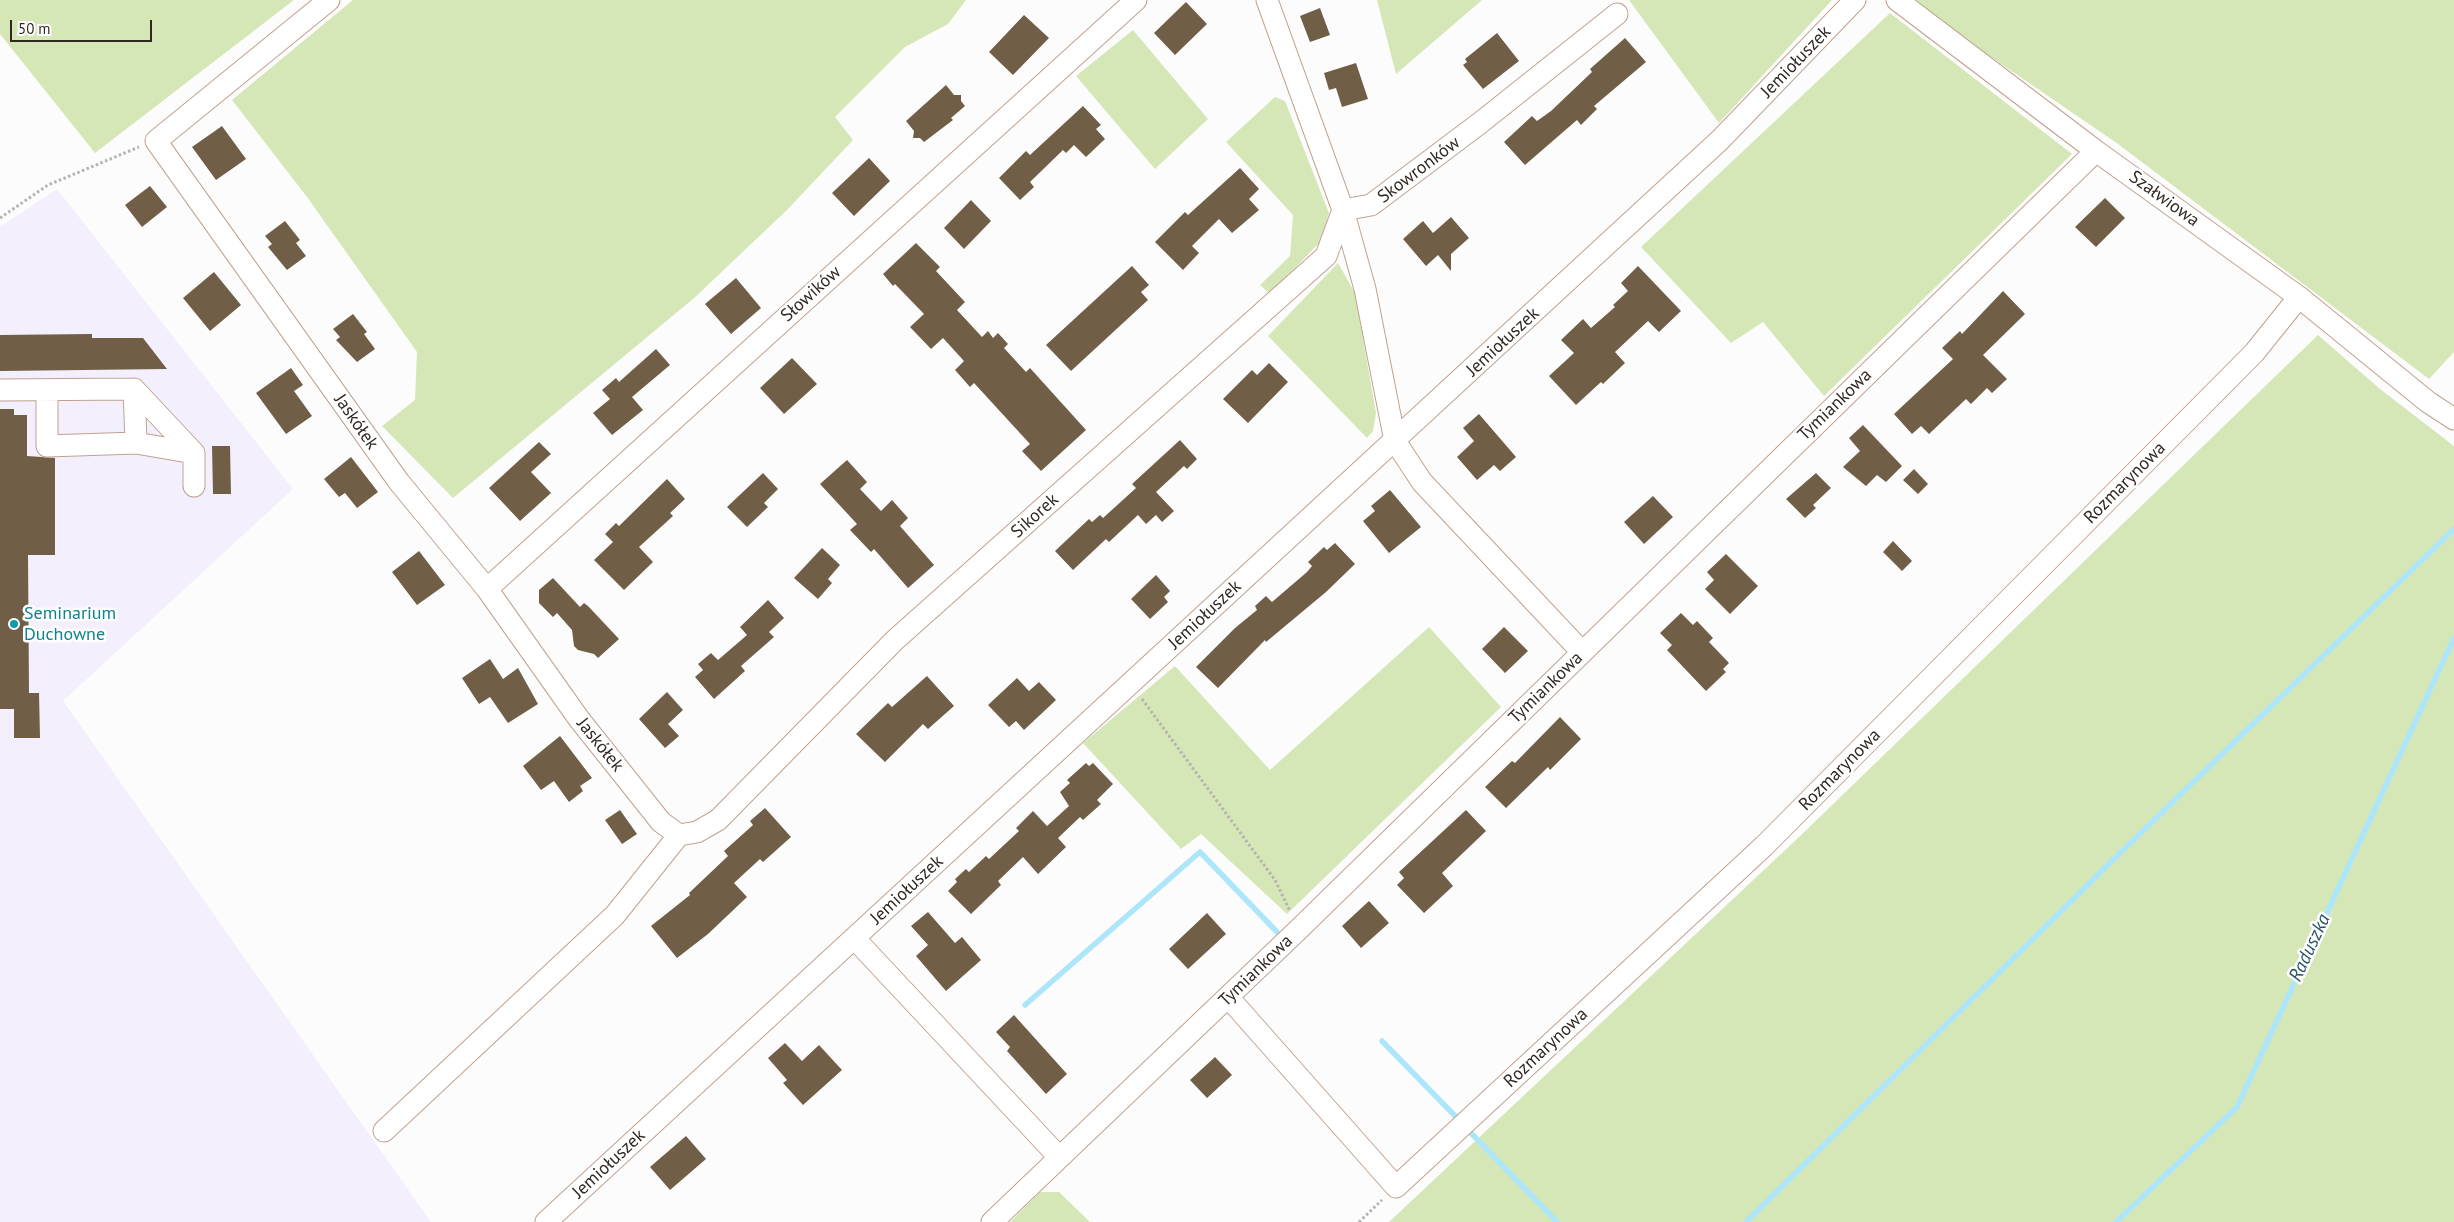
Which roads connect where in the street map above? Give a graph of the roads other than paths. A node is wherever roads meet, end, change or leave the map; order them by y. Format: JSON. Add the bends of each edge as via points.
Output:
{"nodes":[{"id":1,"x":329,"y":0,"type":"edge"},
{"id":2,"x":1136,"y":0,"type":"edge"},
{"id":3,"x":1267,"y":0,"type":"edge"},
{"id":4,"x":1855,"y":0,"type":"edge"},
{"id":5,"x":1897,"y":0,"type":"edge"},
{"id":6,"x":1617,"y":14,"type":"dead end"},
{"id":7,"x":2096,"y":150,"type":"junction"},
{"id":8,"x":1343,"y":210,"type":"junction"},
{"id":9,"x":2299,"y":297,"type":"junction"},
{"id":10,"x":0,"y":390,"type":"edge"},
{"id":11,"x":47,"y":390,"type":"junction"},
{"id":12,"x":134,"y":390,"type":"junction"},
{"id":13,"x":2454,"y":419,"type":"edge"},
{"id":14,"x":1395,"y":441,"type":"junction"},
{"id":15,"x":136,"y":443,"type":"junction"},
{"id":16,"x":194,"y":452,"type":"junction"},
{"id":17,"x":194,"y":486,"type":"dead end"},
{"id":18,"x":487,"y":589,"type":"junction"},
{"id":19,"x":1582,"y":652,"type":"junction"},
{"id":20,"x":678,"y":836,"type":"junction"},
{"id":21,"x":854,"y":938,"type":"junction"},
{"id":22,"x":1228,"y":997,"type":"junction"},
{"id":23,"x":384,"y":1132,"type":"dead end"},
{"id":24,"x":1059,"y":1157,"type":"junction"},
{"id":25,"x":546,"y":1222,"type":"edge"},
{"id":26,"x":992,"y":1222,"type":"edge"}],
"edges":[{"from":1,"to":18,"type":"street","name":"Jaskółek","via":[[156,141],[399,482]]},
{"from":2,"to":18,"type":"street","name":"Słowików"},
{"from":3,"to":8,"type":"street"},
{"from":4,"to":14,"type":"street","name":"Jemiołuszek","via":[[1720,140]]},
{"from":5,"to":7,"type":"street","name":"Szałwiowa"},
{"from":6,"to":8,"type":"street","name":"Skowronków","via":[[1371,205]]},
{"from":7,"to":9,"type":"street","name":"Szałwiowa"},
{"from":7,"to":19,"type":"street","name":"Tymiankowa"},
{"from":8,"to":14,"type":"street","via":[[1365,289]]},
{"from":8,"to":20,"type":"street","name":"Sikorek","via":[[1326,256],[895,640],[718,820],[697,832]]},
{"from":9,"to":13,"type":"street","name":"Szałwiowa","via":[[2428,402]]},
{"from":9,"to":22,"type":"street","name":"Rozmarynowa","via":[[2254,353],[1764,846],[1396,1187]]},
{"from":10,"to":11,"type":"street"},
{"from":11,"to":12,"type":"street"},
{"from":11,"to":15,"type":"street","via":[[47,446]]},
{"from":12,"to":15,"type":"street"},
{"from":12,"to":16,"type":"street"},
{"from":14,"to":19,"type":"street","via":[[1422,482]]},
{"from":14,"to":21,"type":"street","name":"Jemiołuszek"},
{"from":15,"to":16,"type":"street"},
{"from":16,"to":17,"type":"street"},
{"from":18,"to":20,"type":"street","name":"Jaskółek","via":[[579,719],[661,822]]},
{"from":19,"to":22,"type":"street","name":"Tymiankowa"},
{"from":20,"to":23,"type":"street","via":[[615,915]]},
{"from":21,"to":24,"type":"street"},
{"from":21,"to":25,"type":"street","name":"Jemiołuszek"},
{"from":22,"to":24,"type":"street","name":"Tymiankowa"},
{"from":24,"to":26,"type":"street","name":"Tymiankowa"}]}
